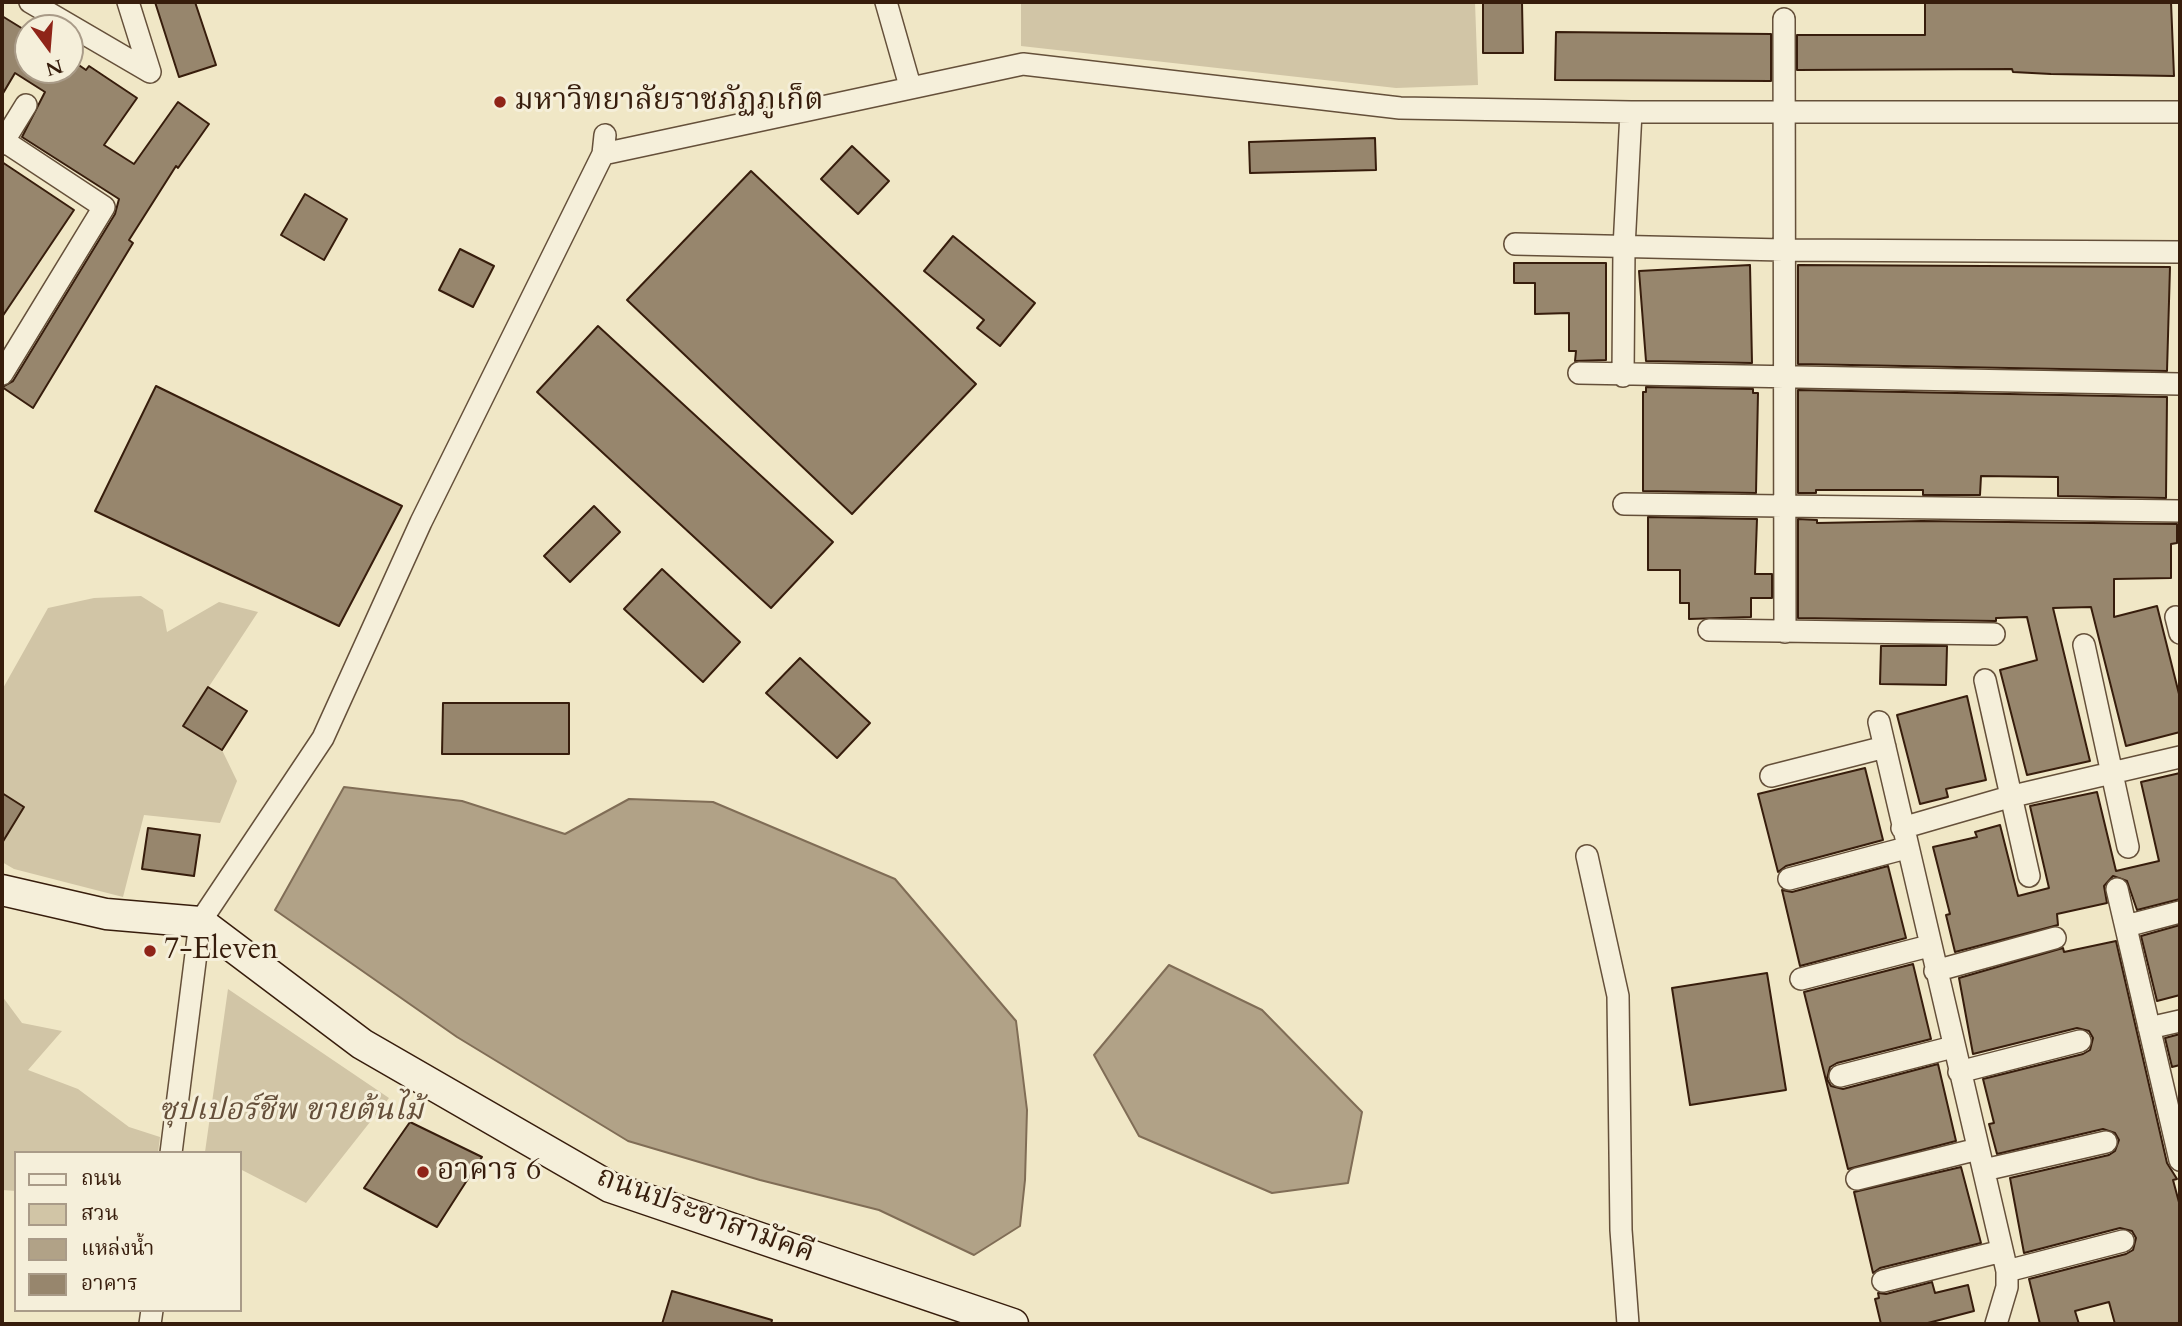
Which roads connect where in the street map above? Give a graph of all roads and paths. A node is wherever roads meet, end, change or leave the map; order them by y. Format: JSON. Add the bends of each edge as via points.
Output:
{"nodes":[{"id":1,"x":30,"y":2,"type":"edge"},
{"id":2,"x":128,"y":2,"type":"edge"},
{"id":3,"x":886,"y":2,"type":"edge"},
{"id":4,"x":1784,"y":19,"type":"dead end"},
{"id":5,"x":910,"y":86,"type":"junction"},
{"id":6,"x":26,"y":105,"type":"dead end"},
{"id":7,"x":1783,"y":110,"type":"junction"},
{"id":8,"x":1631,"y":112,"type":"junction"},
{"id":9,"x":2180,"y":112,"type":"edge"},
{"id":10,"x":3,"y":143,"type":"edge"},
{"id":11,"x":1515,"y":244,"type":"dead end"},
{"id":12,"x":1624,"y":248,"type":"junction"},
{"id":13,"x":1783,"y":250,"type":"junction"},
{"id":14,"x":2180,"y":252,"type":"edge"},
{"id":15,"x":1579,"y":373,"type":"dead end"},
{"id":16,"x":2,"y":374,"type":"edge"},
{"id":17,"x":1623,"y":376,"type":"junction"},
{"id":18,"x":1784,"y":378,"type":"junction"},
{"id":19,"x":2180,"y":384,"type":"edge"},
{"id":20,"x":1624,"y":505,"type":"dead end"},
{"id":21,"x":1785,"y":507,"type":"junction"},
{"id":22,"x":2180,"y":512,"type":"edge"},
{"id":23,"x":1709,"y":630,"type":"dead end"},
{"id":24,"x":1786,"y":632,"type":"junction"},
{"id":25,"x":1994,"y":634,"type":"dead end"},
{"id":26,"x":2084,"y":645,"type":"dead end"},
{"id":27,"x":1985,"y":680,"type":"dead end"},
{"id":28,"x":1880,"y":722,"type":"dead end"},
{"id":29,"x":1885,"y":747,"type":"junction"},
{"id":30,"x":2180,"y":757,"type":"edge"},
{"id":31,"x":2113,"y":772,"type":"junction"},
{"id":32,"x":1771,"y":776,"type":"dead end"},
{"id":33,"x":2009,"y":797,"type":"junction"},
{"id":34,"x":1904,"y":838,"type":"junction"},
{"id":35,"x":2128,"y":847,"type":"dead end"},
{"id":36,"x":1587,"y":856,"type":"dead end"},
{"id":37,"x":2029,"y":876,"type":"dead end"},
{"id":38,"x":1789,"y":879,"type":"dead end"},
{"id":39,"x":2117,"y":889,"type":"dead end"},
{"id":40,"x":2,"y":890,"type":"edge"},
{"id":41,"x":2180,"y":912,"type":"edge"},
{"id":42,"x":200,"y":922,"type":"junction"},
{"id":43,"x":2126,"y":926,"type":"junction"},
{"id":44,"x":2055,"y":938,"type":"dead end"},
{"id":45,"x":1929,"y":946,"type":"junction"},
{"id":46,"x":1935,"y":971,"type":"junction"},
{"id":47,"x":1801,"y":979,"type":"dead end"},
{"id":48,"x":2180,"y":1021,"type":"edge"},
{"id":49,"x":2150,"y":1028,"type":"junction"},
{"id":50,"x":2080,"y":1041,"type":"dead end"},
{"id":51,"x":1953,"y":1047,"type":"junction"},
{"id":52,"x":1959,"y":1072,"type":"junction"},
{"id":53,"x":1840,"y":1076,"type":"dead end"},
{"id":54,"x":2177,"y":1131,"type":"edge"},
{"id":55,"x":2106,"y":1142,"type":"dead end"},
{"id":56,"x":1978,"y":1149,"type":"junction"},
{"id":57,"x":171,"y":1151,"type":"edge"},
{"id":58,"x":2180,"y":1160,"type":"edge"},
{"id":59,"x":1984,"y":1170,"type":"junction"},
{"id":60,"x":1857,"y":1179,"type":"dead end"},
{"id":61,"x":2123,"y":1241,"type":"dead end"},
{"id":62,"x":2004,"y":1261,"type":"junction"},
{"id":63,"x":1883,"y":1281,"type":"dead end"},
{"id":64,"x":1013,"y":1324,"type":"edge"},
{"id":65,"x":1628,"y":1324,"type":"edge"},
{"id":66,"x":1996,"y":1324,"type":"edge"}],
"edges":[{"from":1,"to":2,"type":"street","via":[[150,72]]},
{"from":3,"to":5,"type":"street"},
{"from":4,"to":7,"type":"street"},
{"from":5,"to":8,"type":"street","via":[[1023,64],[1400,108]]},
{"from":5,"to":42,"type":"street","via":[[604,144],[323,738]]},
{"from":6,"to":10,"type":"street"},
{"from":7,"to":8,"type":"street"},
{"from":7,"to":9,"type":"street"},
{"from":7,"to":13,"type":"street"},
{"from":8,"to":12,"type":"street"},
{"from":10,"to":16,"type":"street","via":[[104,208]]},
{"from":11,"to":12,"type":"street"},
{"from":12,"to":13,"type":"street"},
{"from":12,"to":17,"type":"street"},
{"from":13,"to":14,"type":"street"},
{"from":13,"to":18,"type":"street"},
{"from":15,"to":17,"type":"street"},
{"from":17,"to":18,"type":"street"},
{"from":18,"to":19,"type":"street"},
{"from":18,"to":21,"type":"street"},
{"from":20,"to":21,"type":"street"},
{"from":21,"to":22,"type":"street"},
{"from":21,"to":24,"type":"street"},
{"from":23,"to":24,"type":"street"},
{"from":24,"to":25,"type":"street"},
{"from":26,"to":31,"type":"street"},
{"from":27,"to":33,"type":"street"},
{"from":28,"to":29,"type":"street"},
{"from":29,"to":32,"type":"street"},
{"from":29,"to":34,"type":"street"},
{"from":30,"to":31,"type":"street"},
{"from":31,"to":33,"type":"street"},
{"from":31,"to":35,"type":"street"},
{"from":33,"to":34,"type":"street"},
{"from":33,"to":37,"type":"street"},
{"from":34,"to":38,"type":"street"},
{"from":34,"to":45,"type":"street"},
{"from":36,"to":65,"type":"street","via":[[1618,996],[1621,1230]]},
{"from":39,"to":43,"type":"street"},
{"from":40,"to":42,"type":"street","via":[[106,914]]},
{"from":41,"to":43,"type":"street"},
{"from":42,"to":57,"type":"street"},
{"from":42,"to":64,"type":"street","name":"ถนนประชาสามัคคี","via":[[362,1044],[610,1187]]},
{"from":43,"to":49,"type":"street"},
{"from":44,"to":46,"type":"street"},
{"from":45,"to":46,"type":"street"},
{"from":45,"to":47,"type":"street"},
{"from":46,"to":51,"type":"street"},
{"from":48,"to":49,"type":"street"},
{"from":49,"to":54,"type":"street"},
{"from":50,"to":52,"type":"street"},
{"from":51,"to":52,"type":"street"},
{"from":51,"to":53,"type":"street"},
{"from":52,"to":56,"type":"street"},
{"from":54,"to":58,"type":"street"},
{"from":55,"to":59,"type":"street"},
{"from":56,"to":59,"type":"street"},
{"from":56,"to":60,"type":"street"},
{"from":59,"to":62,"type":"street"},
{"from":61,"to":62,"type":"street"},
{"from":62,"to":63,"type":"street"},
{"from":62,"to":66,"type":"street","via":[[2007,1287]]}]}
